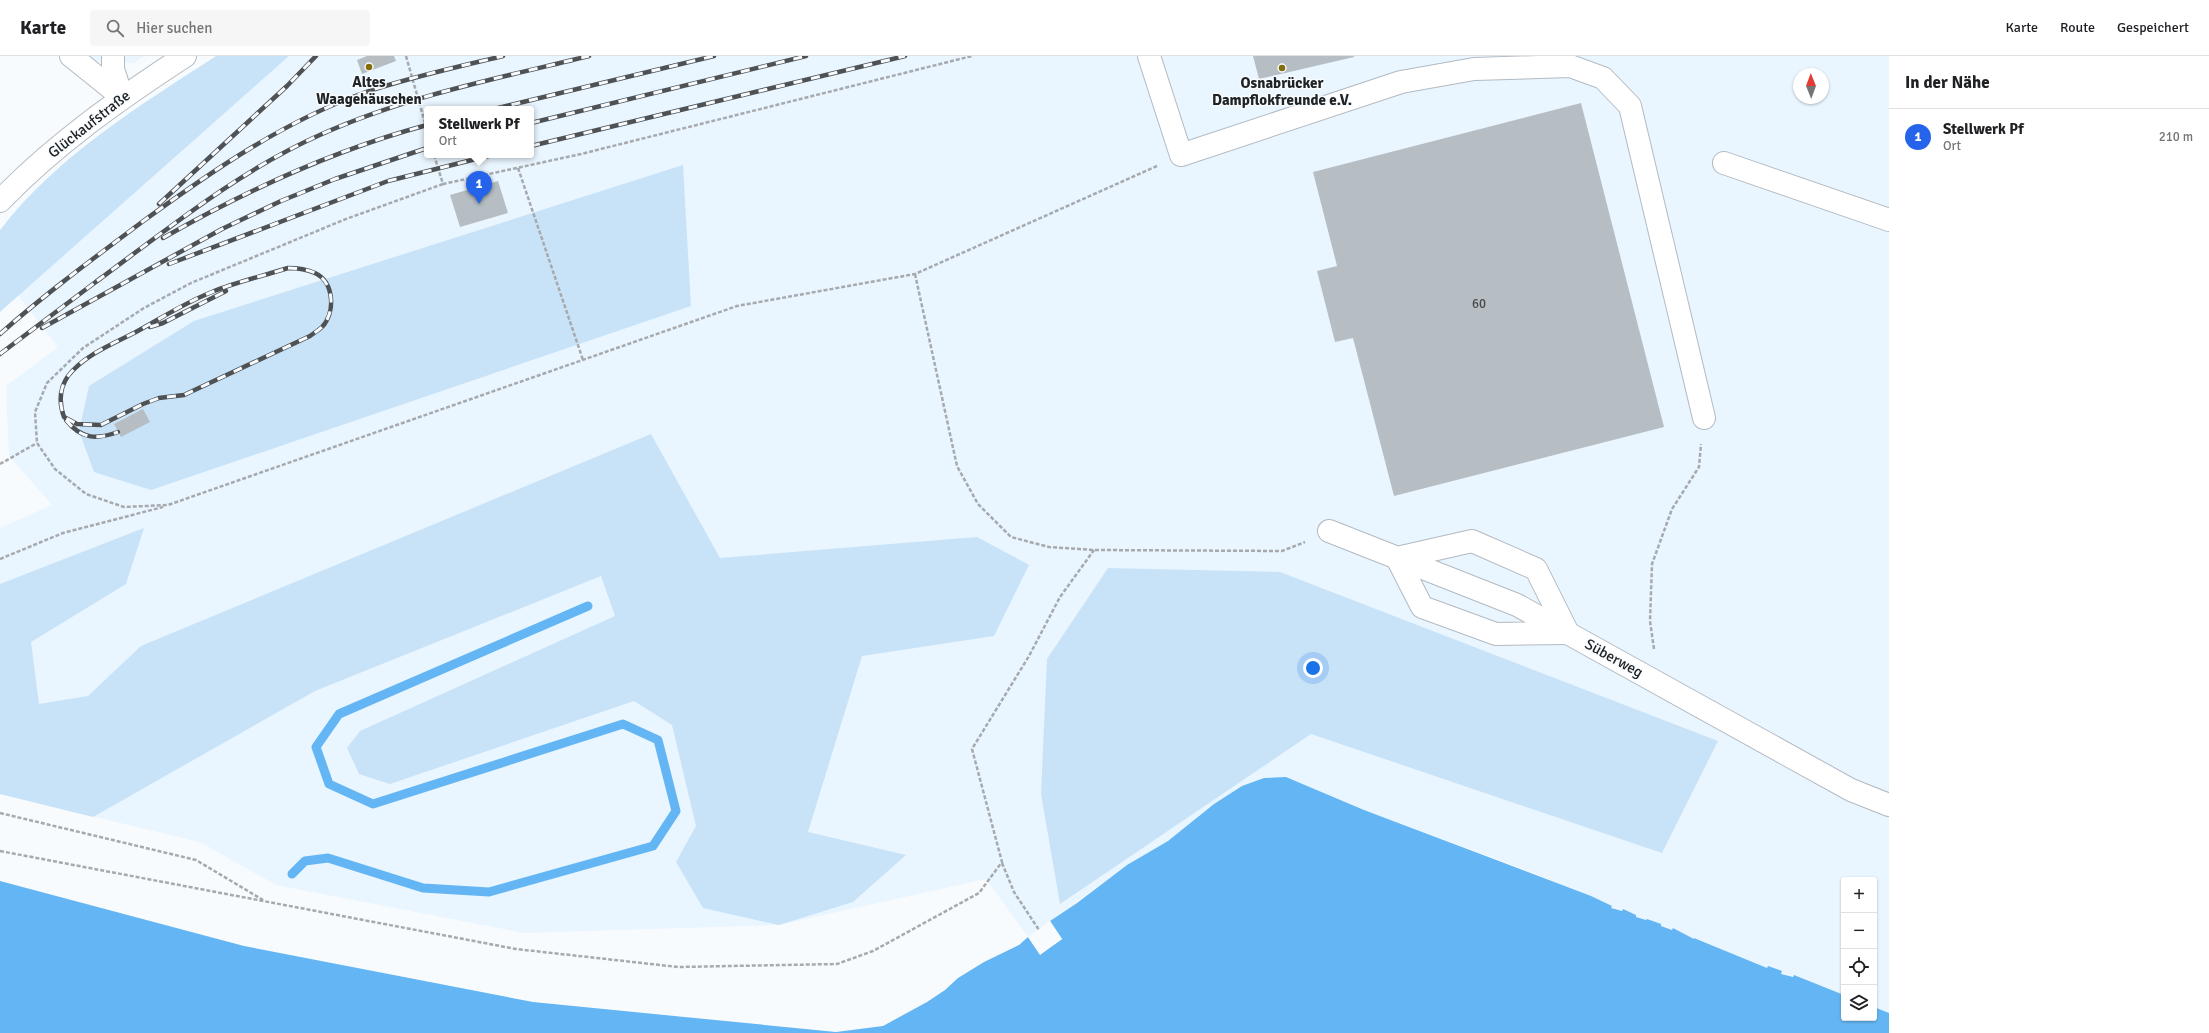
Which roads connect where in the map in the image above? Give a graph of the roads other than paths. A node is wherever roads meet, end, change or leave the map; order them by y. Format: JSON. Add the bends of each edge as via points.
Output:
{"nodes":[{"id":1,"x":71,"y":56,"type":"edge"},
{"id":2,"x":113,"y":56,"type":"edge"},
{"id":3,"x":185,"y":56,"type":"edge"},
{"id":4,"x":1149,"y":56,"type":"edge"},
{"id":5,"x":1572,"y":61,"type":"edge"},
{"id":6,"x":122,"y":97,"type":"junction"},
{"id":7,"x":1724,"y":163,"type":"dead end"},
{"id":8,"x":0,"y":201,"type":"edge"},
{"id":9,"x":1889,"y":220,"type":"edge"},
{"id":10,"x":1704,"y":418,"type":"road end"},
{"id":11,"x":1329,"y":532,"type":"road end"},
{"id":12,"x":1397,"y":558,"type":"junction"},
{"id":13,"x":1568,"y":633,"type":"junction"},
{"id":14,"x":1889,"y":805,"type":"edge"}],
"edges":[{"from":1,"to":6,"type":"street"},
{"from":2,"to":6,"type":"street","via":[[113,69]]},
{"from":3,"to":6,"type":"street","name":"Glückaufstraße"},
{"from":4,"to":5,"type":"street","via":[[1181,155],[1401,82],[1474,69]]},
{"from":5,"to":10,"type":"street","via":[[1603,78],[1630,106]]},
{"from":6,"to":8,"type":"street","name":"Glückaufstraße","via":[[30,170]]},
{"from":7,"to":9,"type":"street"},
{"from":11,"to":12,"type":"street","name":"Süberweg"},
{"from":12,"to":13,"type":"street","name":"Süberweg","via":[[1517,605]]},
{"from":12,"to":13,"type":"street","via":[[1422,607],[1496,634]]},
{"from":12,"to":13,"type":"street","via":[[1472,541],[1536,569]]},
{"from":13,"to":14,"type":"street","name":"Süberweg","via":[[1851,790]]}]}
